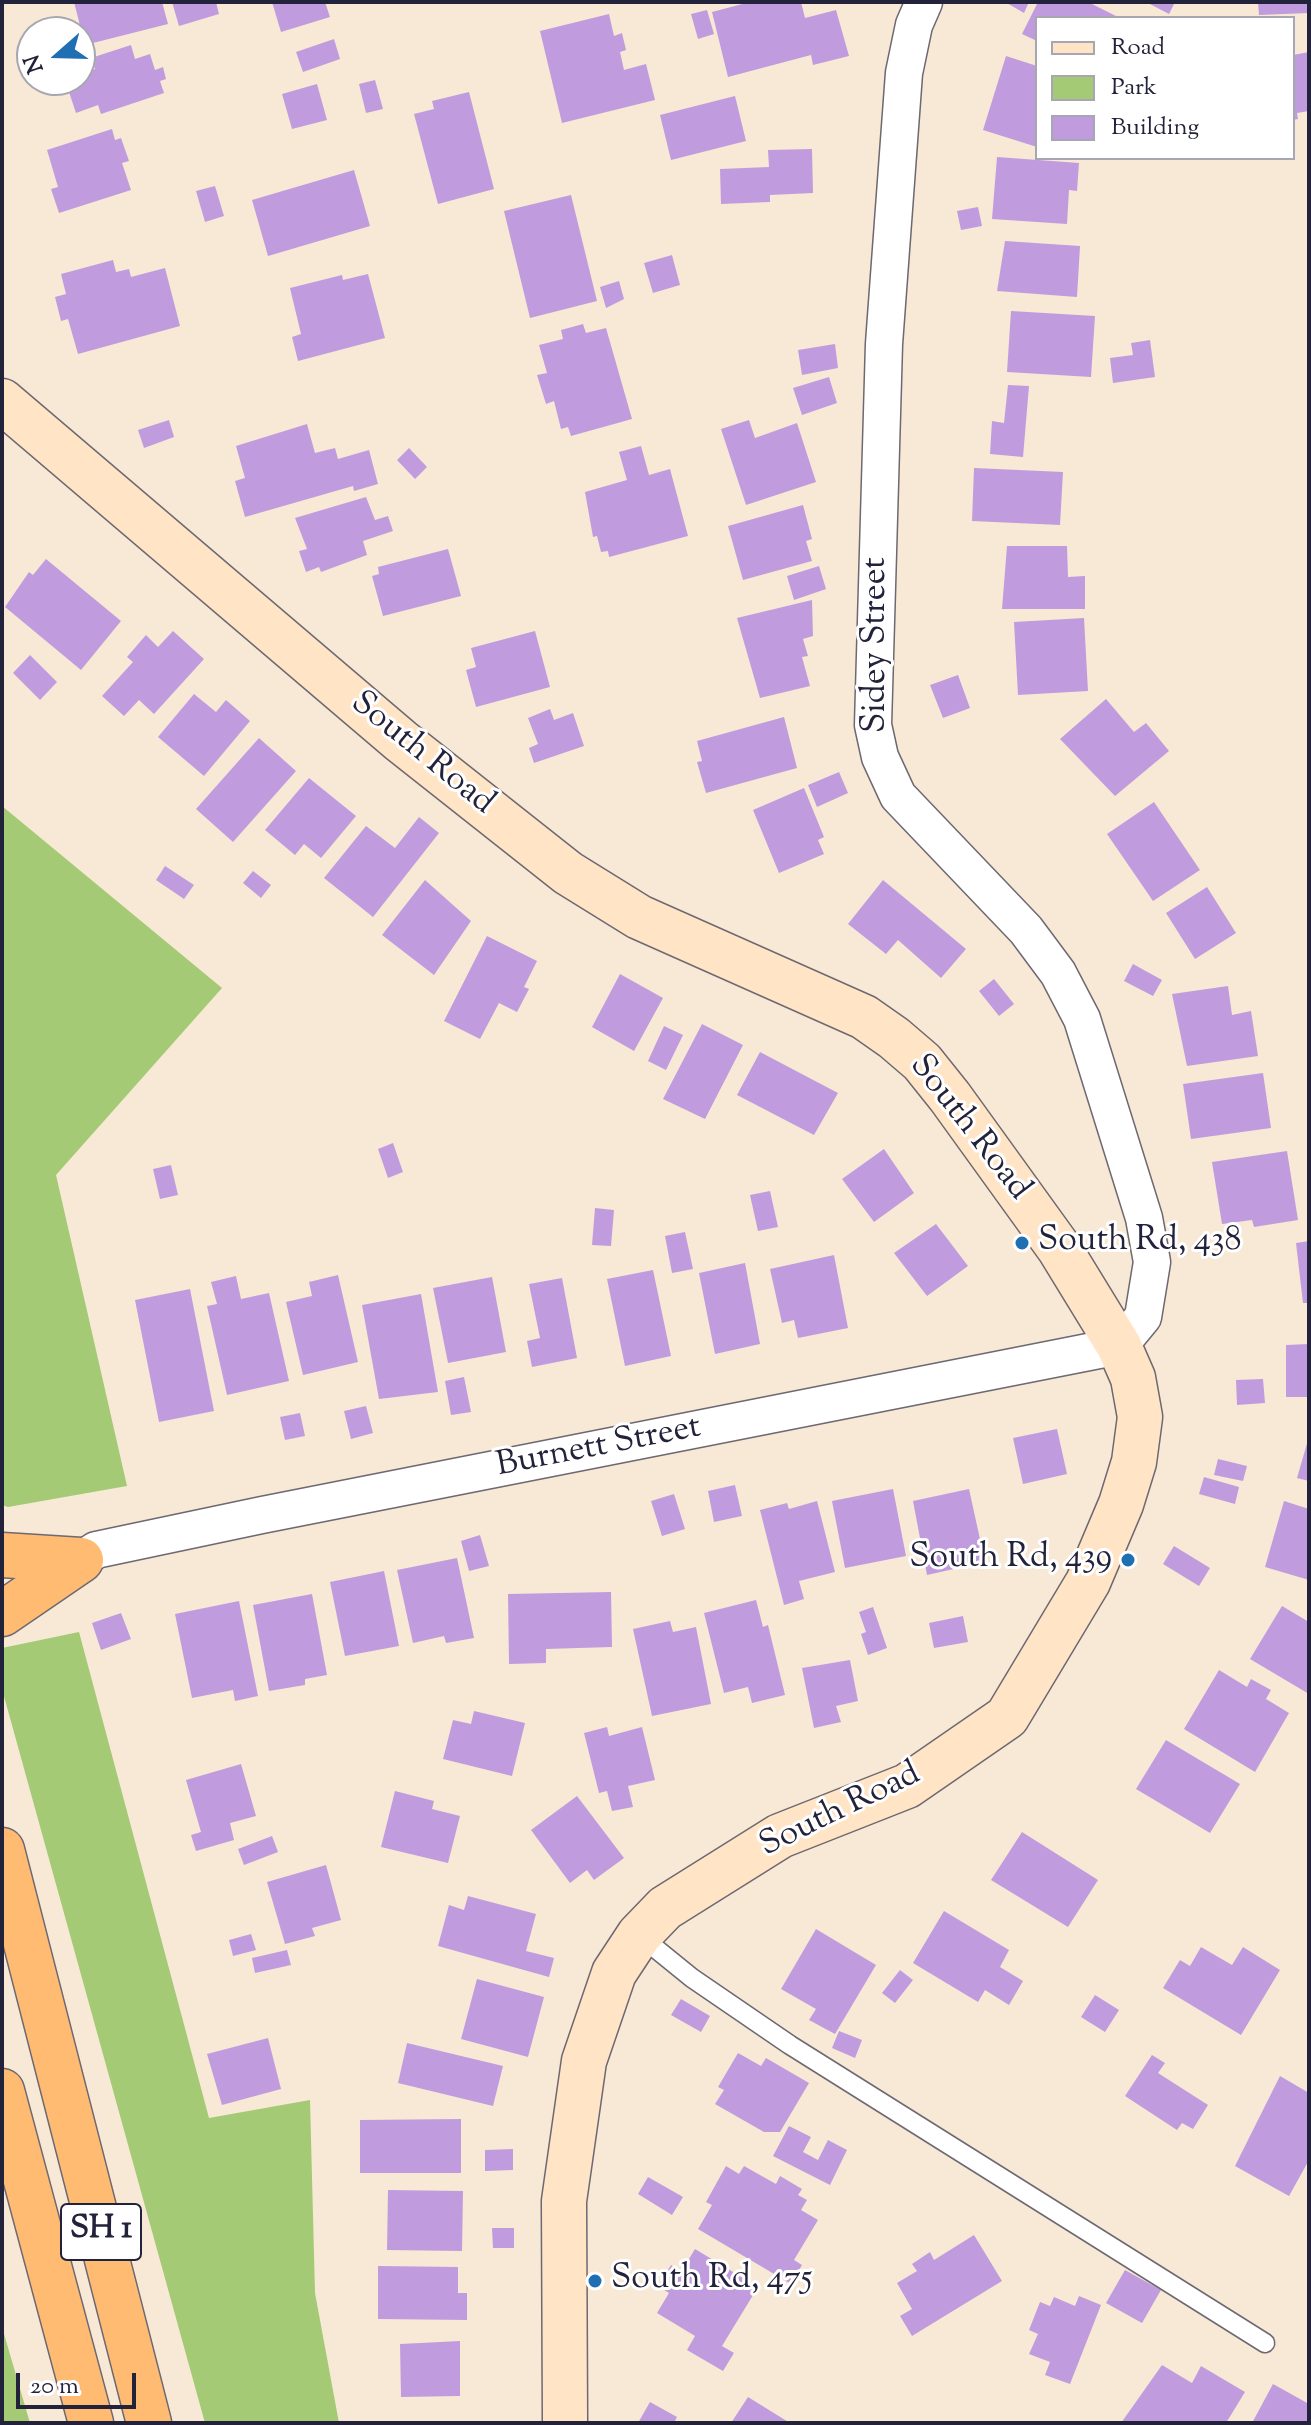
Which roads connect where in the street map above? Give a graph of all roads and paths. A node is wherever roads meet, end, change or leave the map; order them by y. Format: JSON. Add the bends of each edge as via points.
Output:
{"nodes":[{"id":1,"x":911,"y":10,"type":"edge"},
{"id":2,"x":2,"y":401,"type":"edge"},
{"id":3,"x":1119,"y":1346,"type":"junction"},
{"id":4,"x":2,"y":1555,"type":"edge"},
{"id":5,"x":81,"y":1560,"type":"junction"},
{"id":6,"x":2,"y":1614,"type":"edge"},
{"id":7,"x":2,"y":1850,"type":"edge"},
{"id":8,"x":639,"y":1935,"type":"junction"},
{"id":9,"x":2,"y":2091,"type":"edge"},
{"id":10,"x":1265,"y":2343,"type":"dead end"},
{"id":11,"x":91,"y":2423,"type":"edge"},
{"id":12,"x":149,"y":2423,"type":"edge"},
{"id":13,"x":565,"y":2423,"type":"edge"}],
"edges":[{"from":1,"to":3,"type":"street","name":"Sidey Street","via":[[884,344],[873,725],[880,757],[898,796],[1026,930],[1058,973],[1082,1019],[1124,1145],[1152,1262],[1143,1317]]},
{"from":2,"to":3,"type":"street","name":"South Road","via":[[401,741],[568,873],[639,917],[864,1017],[894,1038],[950,1097],[1059,1248]]},
{"from":3,"to":5,"type":"street","name":"Burnett Street","via":[[247,1518],[96,1550]]},
{"from":3,"to":8,"type":"street","name":"South Road","via":[[1133,1378],[1140,1417],[1134,1462],[1088,1582],[1007,1717],[907,1786],[780,1836],[665,1908]]},
{"from":4,"to":5,"type":"highway"},
{"from":5,"to":6,"type":"highway"},
{"from":7,"to":12,"type":"highway","number":"SH 1"},
{"from":8,"to":10,"type":"lane","via":[[790,2045]]},
{"from":8,"to":13,"type":"street","name":"South Road","via":[[614,1973],[584,2061],[564,2201]]},
{"from":9,"to":11,"type":"highway","number":"SH 1"}]}
